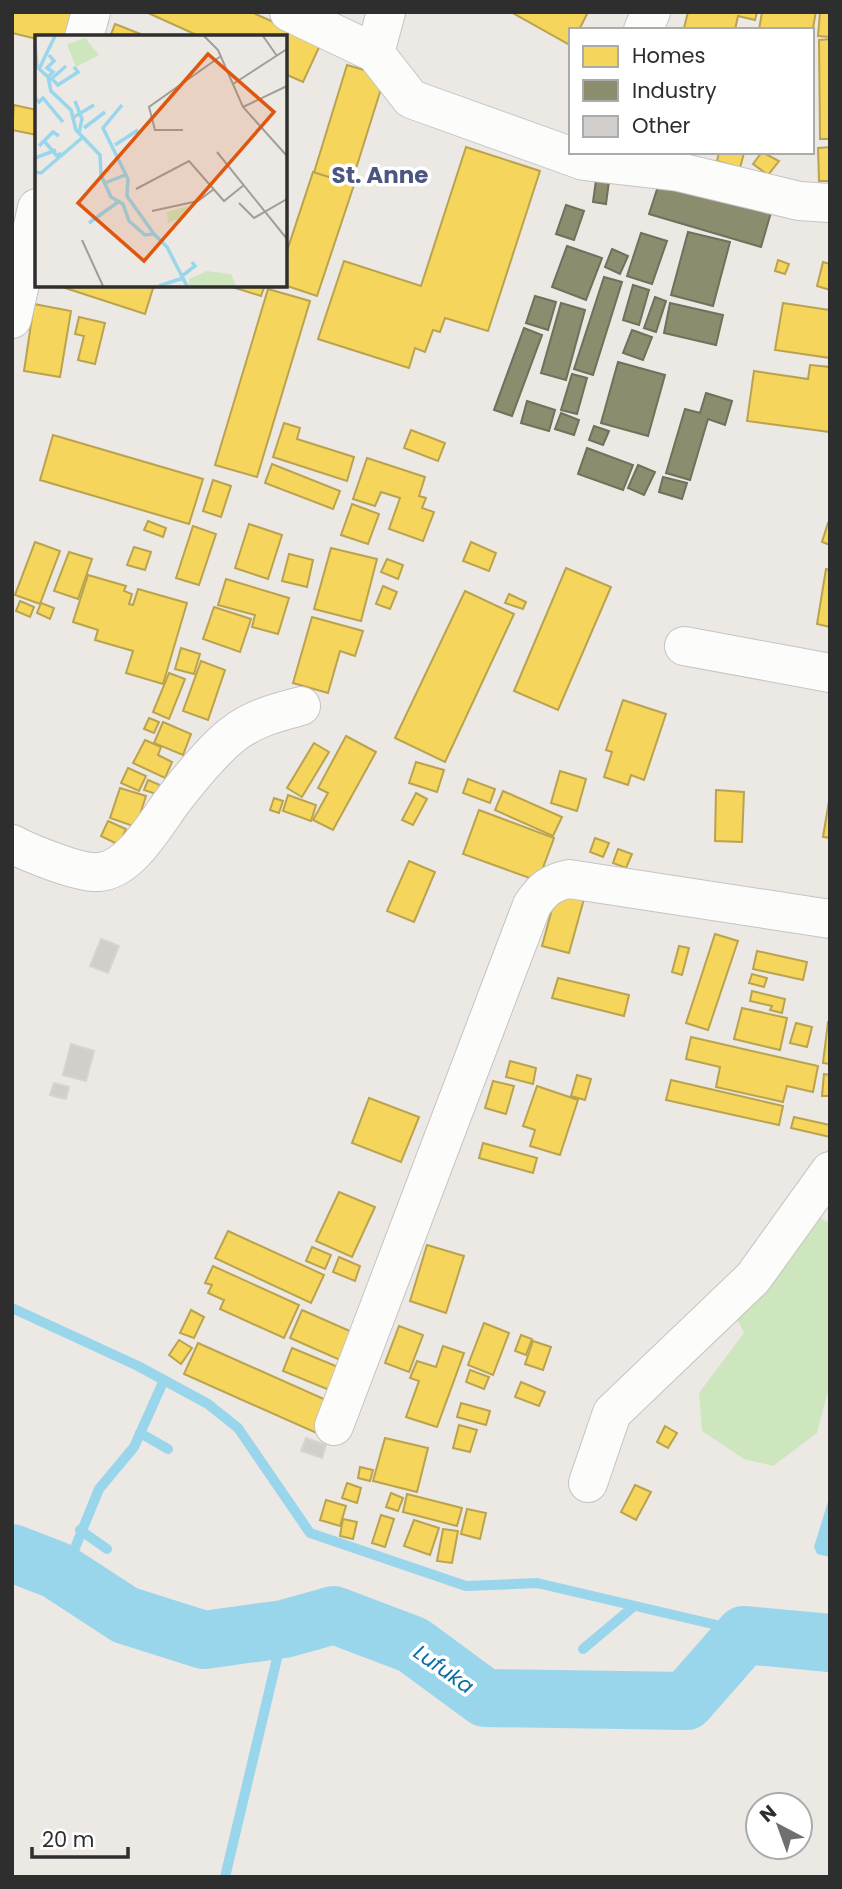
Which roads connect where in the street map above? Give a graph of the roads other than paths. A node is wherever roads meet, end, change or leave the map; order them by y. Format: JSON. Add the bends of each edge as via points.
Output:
{"nodes":[{"id":1,"x":91,"y":12,"type":"edge"},
{"id":2,"x":289,"y":12,"type":"edge"},
{"id":3,"x":386,"y":12,"type":"edge"},
{"id":4,"x":651,"y":12,"type":"edge"},
{"id":5,"x":644,"y":28,"type":"edge"},
{"id":6,"x":84,"y":35,"type":"edge"},
{"id":7,"x":375,"y":53,"type":"junction"},
{"id":8,"x":569,"y":151,"type":"edge"},
{"id":9,"x":586,"y":157,"type":"edge"},
{"id":10,"x":830,"y":203,"type":"edge"},
{"id":11,"x":35,"y":217,"type":"edge"},
{"id":12,"x":12,"y":319,"type":"edge"},
{"id":13,"x":684,"y":646,"type":"dead end"},
{"id":14,"x":830,"y":673,"type":"edge"},
{"id":15,"x":301,"y":706,"type":"dead end"},
{"id":16,"x":12,"y":844,"type":"edge"},
{"id":17,"x":830,"y":919,"type":"edge"},
{"id":18,"x":830,"y":1171,"type":"edge"},
{"id":19,"x":334,"y":1426,"type":"dead end"},
{"id":20,"x":588,"y":1483,"type":"dead end"}],
"edges":[{"from":1,"to":6,"type":"street"},
{"from":2,"to":7,"type":"street"},
{"from":3,"to":7,"type":"street"},
{"from":4,"to":5,"type":"street"},
{"from":7,"to":8,"type":"street","via":[[411,99]]},
{"from":9,"to":10,"type":"street","via":[[680,172],[799,201]]},
{"from":11,"to":12,"type":"street"},
{"from":13,"to":14,"type":"street"},
{"from":15,"to":16,"type":"street","via":[[257,718],[231,736],[174,799],[154,830],[113,868],[99,872],[81,869]]},
{"from":17,"to":19,"type":"street","via":[[569,879],[541,891]]},
{"from":18,"to":20,"type":"street","via":[[753,1278],[612,1413]]}]}
